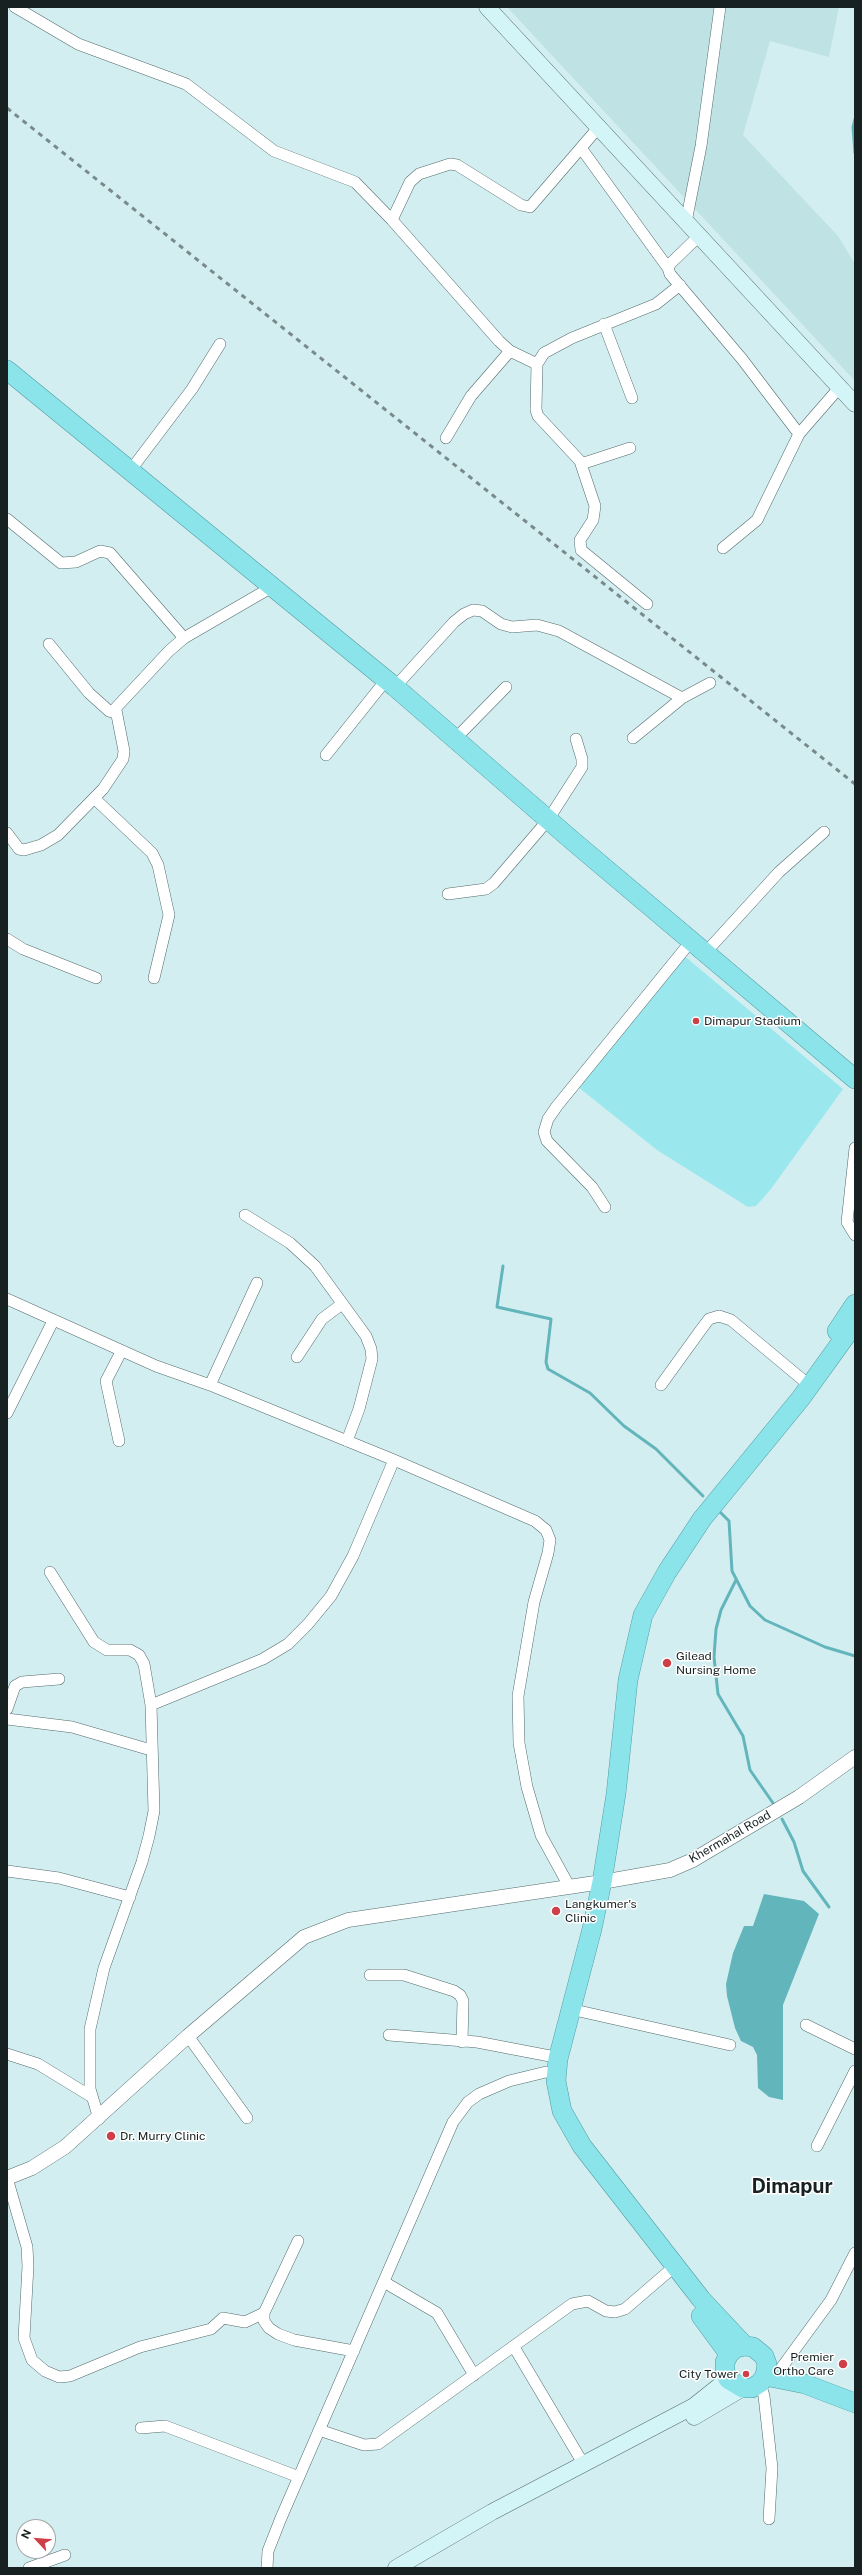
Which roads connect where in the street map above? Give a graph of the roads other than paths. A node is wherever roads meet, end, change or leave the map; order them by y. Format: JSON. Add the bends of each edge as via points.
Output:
{"nodes":[{"id":1,"x":15,"y":7,"type":"edge"},
{"id":2,"x":487,"y":7,"type":"edge"},
{"id":3,"x":720,"y":7,"type":"edge"},
{"id":4,"x":598,"y":128,"type":"junction"},
{"id":5,"x":581,"y":148,"type":"junction"},
{"id":6,"x":392,"y":220,"type":"junction"},
{"id":7,"x":686,"y":222,"type":"junction"},
{"id":8,"x":698,"y":237,"type":"junction"},
{"id":9,"x":668,"y":268,"type":"junction"},
{"id":10,"x":680,"y":285,"type":"junction"},
{"id":11,"x":604,"y":324,"type":"junction"},
{"id":12,"x":220,"y":344,"type":"dead end"},
{"id":13,"x":510,"y":351,"type":"junction"},
{"id":14,"x":537,"y":364,"type":"junction"},
{"id":15,"x":7,"y":370,"type":"edge"},
{"id":16,"x":839,"y":388,"type":"junction"},
{"id":17,"x":632,"y":398,"type":"dead end"},
{"id":18,"x":855,"y":404,"type":"edge"},
{"id":19,"x":799,"y":434,"type":"junction"},
{"id":20,"x":446,"y":438,"type":"dead end"},
{"id":21,"x":630,"y":448,"type":"dead end"},
{"id":22,"x":581,"y":464,"type":"junction"},
{"id":23,"x":130,"y":471,"type":"junction"},
{"id":24,"x":7,"y":519,"type":"edge"},
{"id":25,"x":724,"y":548,"type":"dead end"},
{"id":26,"x":272,"y":587,"type":"junction"},
{"id":27,"x":647,"y":604,"type":"dead end"},
{"id":28,"x":184,"y":638,"type":"junction"},
{"id":29,"x":49,"y":644,"type":"dead end"},
{"id":30,"x":710,"y":683,"type":"dead end"},
{"id":31,"x":390,"y":684,"type":"junction"},
{"id":32,"x":506,"y":687,"type":"dead end"},
{"id":33,"x":682,"y":698,"type":"junction"},
{"id":34,"x":116,"y":710,"type":"junction"},
{"id":35,"x":633,"y":738,"type":"dead end"},
{"id":36,"x":455,"y":739,"type":"junction"},
{"id":37,"x":576,"y":739,"type":"dead end"},
{"id":38,"x":326,"y":755,"type":"dead end"},
{"id":39,"x":94,"y":798,"type":"junction"},
{"id":40,"x":548,"y":820,"type":"junction"},
{"id":41,"x":824,"y":832,"type":"dead end"},
{"id":42,"x":7,"y":834,"type":"edge"},
{"id":43,"x":448,"y":894,"type":"dead end"},
{"id":44,"x":7,"y":939,"type":"edge"},
{"id":45,"x":692,"y":940,"type":"junction"},
{"id":46,"x":706,"y":952,"type":"junction"},
{"id":47,"x":96,"y":978,"type":"dead end"},
{"id":48,"x":154,"y":978,"type":"dead end"},
{"id":49,"x":855,"y":1079,"type":"edge"},
{"id":50,"x":855,"y":1148,"type":"edge"},
{"id":51,"x":605,"y":1207,"type":"dead end"},
{"id":52,"x":246,"y":1215,"type":"dead end"},
{"id":53,"x":855,"y":1235,"type":"edge"},
{"id":54,"x":257,"y":1283,"type":"dead end"},
{"id":55,"x":7,"y":1299,"type":"edge"},
{"id":56,"x":342,"y":1304,"type":"junction"},
{"id":57,"x":855,"y":1304,"type":"edge"},
{"id":58,"x":52,"y":1321,"type":"junction"},
{"id":59,"x":855,"y":1323,"type":"edge"},
{"id":60,"x":121,"y":1352,"type":"junction"},
{"id":61,"x":297,"y":1357,"type":"dead end"},
{"id":62,"x":803,"y":1380,"type":"junction"},
{"id":63,"x":210,"y":1385,"type":"junction"},
{"id":64,"x":661,"y":1385,"type":"dead end"},
{"id":65,"x":7,"y":1414,"type":"edge"},
{"id":66,"x":119,"y":1441,"type":"dead end"},
{"id":67,"x":347,"y":1441,"type":"junction"},
{"id":68,"x":394,"y":1460,"type":"junction"},
{"id":69,"x":50,"y":1572,"type":"dead end"},
{"id":70,"x":59,"y":1679,"type":"dead end"},
{"id":71,"x":151,"y":1705,"type":"junction"},
{"id":72,"x":7,"y":1709,"type":"edge"},
{"id":73,"x":7,"y":1719,"type":"edge"},
{"id":74,"x":151,"y":1750,"type":"junction"},
{"id":75,"x":855,"y":1757,"type":"edge"},
{"id":76,"x":7,"y":1871,"type":"edge"},
{"id":77,"x":597,"y":1883,"type":"junction"},
{"id":78,"x":569,"y":1886,"type":"junction"},
{"id":79,"x":130,"y":1897,"type":"junction"},
{"id":80,"x":370,"y":1975,"type":"dead end"},
{"id":81,"x":570,"y":2009,"type":"junction"},
{"id":82,"x":806,"y":2026,"type":"dead end"},
{"id":83,"x":188,"y":2036,"type":"junction"},
{"id":84,"x":389,"y":2036,"type":"dead end"},
{"id":85,"x":462,"y":2042,"type":"junction"},
{"id":86,"x":730,"y":2045,"type":"dead end"},
{"id":87,"x":855,"y":2049,"type":"edge"},
{"id":88,"x":7,"y":2054,"type":"edge"},
{"id":89,"x":548,"y":2064,"type":"junction"},
{"id":90,"x":855,"y":2071,"type":"edge"},
{"id":91,"x":92,"y":2097,"type":"junction"},
{"id":92,"x":247,"y":2118,"type":"dead end"},
{"id":93,"x":99,"y":2119,"type":"junction"},
{"id":94,"x":817,"y":2146,"type":"dead end"},
{"id":95,"x":7,"y":2178,"type":"edge"},
{"id":96,"x":298,"y":2241,"type":"dead end"},
{"id":97,"x":855,"y":2253,"type":"edge"},
{"id":98,"x":668,"y":2272,"type":"junction"},
{"id":99,"x":384,"y":2282,"type":"junction"},
{"id":100,"x":264,"y":2313,"type":"junction"},
{"id":101,"x":514,"y":2347,"type":"junction"},
{"id":102,"x":737,"y":2350,"type":"junction"},
{"id":103,"x":354,"y":2351,"type":"junction"},
{"id":104,"x":474,"y":2375,"type":"junction"},
{"id":105,"x":757,"y":2376,"type":"junction"},
{"id":106,"x":855,"y":2394,"type":"edge"},
{"id":107,"x":855,"y":2403,"type":"edge"},
{"id":108,"x":141,"y":2428,"type":"dead end"},
{"id":109,"x":319,"y":2430,"type":"junction"},
{"id":110,"x":584,"y":2465,"type":"junction"},
{"id":111,"x":299,"y":2477,"type":"junction"},
{"id":112,"x":769,"y":2518,"type":"dead end"},
{"id":113,"x":65,"y":2555,"type":"dead end"},
{"id":114,"x":28,"y":2568,"type":"edge"},
{"id":115,"x":267,"y":2568,"type":"edge"},
{"id":116,"x":396,"y":2568,"type":"edge"},
{"id":117,"x":415,"y":2568,"type":"edge"}],
"edges":[{"from":1,"to":6,"type":"street","via":[[78,44],[186,84],[266,146],[355,182]]},
{"from":2,"to":4,"type":"main road"},
{"from":3,"to":7,"type":"street","via":[[701,146]]},
{"from":4,"to":5,"type":"street"},
{"from":4,"to":7,"type":"main road"},
{"from":5,"to":6,"type":"street","via":[[530,207],[521,205],[458,165],[450,164],[419,174],[410,182]]},
{"from":5,"to":9,"type":"street"},
{"from":6,"to":13,"type":"street"},
{"from":7,"to":8,"type":"main road"},
{"from":8,"to":9,"type":"street"},
{"from":8,"to":16,"type":"main road"},
{"from":9,"to":10,"type":"street"},
{"from":10,"to":11,"type":"street","via":[[656,304]]},
{"from":10,"to":19,"type":"street","via":[[742,359]]},
{"from":11,"to":14,"type":"street","via":[[544,353]]},
{"from":11,"to":17,"type":"street"},
{"from":12,"to":23,"type":"street","via":[[192,389]]},
{"from":13,"to":14,"type":"street"},
{"from":13,"to":20,"type":"street","via":[[471,396]]},
{"from":14,"to":22,"type":"street","via":[[535,403],[538,416]]},
{"from":15,"to":23,"type":"highway"},
{"from":16,"to":18,"type":"main road"},
{"from":16,"to":19,"type":"street"},
{"from":19,"to":25,"type":"street","via":[[757,520]]},
{"from":21,"to":22,"type":"street"},
{"from":22,"to":27,"type":"street","via":[[595,513],[580,540],[581,550]]},
{"from":23,"to":26,"type":"highway"},
{"from":24,"to":28,"type":"street","via":[[61,563],[76,562],[100,551],[110,553]]},
{"from":26,"to":28,"type":"street"},
{"from":26,"to":31,"type":"highway"},
{"from":28,"to":34,"type":"street"},
{"from":29,"to":34,"type":"street","via":[[94,697],[109,711]]},
{"from":30,"to":33,"type":"street"},
{"from":31,"to":33,"type":"street","via":[[454,622],[473,610],[482,611],[501,624],[512,627],[537,625],[559,631]]},
{"from":31,"to":36,"type":"highway"},
{"from":31,"to":38,"type":"street"},
{"from":32,"to":36,"type":"street"},
{"from":33,"to":35,"type":"street"},
{"from":34,"to":39,"type":"street","via":[[124,741],[123,759]]},
{"from":36,"to":40,"type":"highway"},
{"from":37,"to":40,"type":"street","via":[[582,767]]},
{"from":39,"to":42,"type":"street","via":[[58,834],[34,849],[19,849]]},
{"from":39,"to":48,"type":"street","via":[[152,853],[158,865],[169,915]]},
{"from":40,"to":43,"type":"street","via":[[486,889],[473,893]]},
{"from":40,"to":45,"type":"highway"},
{"from":41,"to":46,"type":"street","via":[[779,872]]},
{"from":44,"to":47,"type":"street","via":[[23,949]]},
{"from":45,"to":46,"type":"highway"},
{"from":45,"to":51,"type":"street","via":[[548,1119],[544,1132],[547,1142],[592,1187]]},
{"from":46,"to":49,"type":"highway"},
{"from":50,"to":53,"type":"street","via":[[847,1222]]},
{"from":52,"to":56,"type":"street","via":[[290,1243],[315,1266]]},
{"from":54,"to":63,"type":"street"},
{"from":55,"to":58,"type":"street"},
{"from":56,"to":61,"type":"street","via":[[318,1324]]},
{"from":56,"to":67,"type":"street","via":[[366,1336],[372,1359],[359,1409]]},
{"from":57,"to":62,"type":"highway"},
{"from":58,"to":60,"type":"street"},
{"from":58,"to":65,"type":"street"},
{"from":59,"to":77,"type":"highway","via":[[801,1398],[702,1519],[671,1565],[643,1615],[628,1680],[616,1794]]},
{"from":60,"to":63,"type":"street"},
{"from":60,"to":66,"type":"street","via":[[106,1381]]},
{"from":62,"to":64,"type":"street","via":[[731,1320],[719,1316],[709,1320]]},
{"from":62,"to":77,"type":"highway","via":[[696,1512],[659,1565],[636,1609],[624,1647],[619,1677]]},
{"from":63,"to":67,"type":"street"},
{"from":67,"to":68,"type":"street"},
{"from":68,"to":71,"type":"street","via":[[353,1556],[331,1596],[308,1624],[288,1644],[262,1659]]},
{"from":68,"to":78,"type":"street","via":[[535,1521],[549,1534],[548,1553],[534,1602],[518,1696],[520,1743],[527,1787],[541,1835]]},
{"from":69,"to":71,"type":"street","via":[[94,1642],[107,1650],[130,1650],[139,1656],[144,1664]]},
{"from":70,"to":72,"type":"street","via":[[22,1682],[15,1686]]},
{"from":71,"to":74,"type":"street"},
{"from":73,"to":74,"type":"street","via":[[72,1727]]},
{"from":74,"to":79,"type":"street","via":[[154,1811],[142,1862]]},
{"from":75,"to":77,"type":"street","name":"Khermahal Road","via":[[799,1797],[693,1860],[670,1870]]},
{"from":76,"to":79,"type":"street","via":[[59,1878]]},
{"from":77,"to":78,"type":"street","name":"Khermahal Road"},
{"from":77,"to":81,"type":"highway","via":[[592,1929]]},
{"from":77,"to":89,"type":"highway"},
{"from":78,"to":83,"type":"street","name":"Khermahal Road","via":[[348,1920],[323,1928],[304,1937],[286,1951]]},
{"from":79,"to":91,"type":"street","via":[[104,1968],[90,2029],[88,2058]]},
{"from":80,"to":85,"type":"street","via":[[404,1975],[460,1995],[463,2001]]},
{"from":81,"to":86,"type":"street"},
{"from":81,"to":102,"type":"highway","via":[[558,2059],[556,2080],[562,2111],[582,2146],[701,2299]]},
{"from":82,"to":87,"type":"street"},
{"from":83,"to":92,"type":"street"},
{"from":83,"to":93,"type":"street","name":"Khermahal Road"},
{"from":84,"to":85,"type":"street"},
{"from":85,"to":89,"type":"street","via":[[489,2044]]},
{"from":88,"to":91,"type":"street","via":[[38,2064]]},
{"from":89,"to":98,"type":"highway","via":[[550,2108],[561,2132]]},
{"from":89,"to":99,"type":"street","via":[[479,2094],[468,2102],[453,2122],[412,2212]]},
{"from":90,"to":94,"type":"street"},
{"from":91,"to":93,"type":"street"},
{"from":93,"to":95,"type":"street","name":"Khermahal Road","via":[[65,2147],[32,2168]]},
{"from":95,"to":100,"type":"street","via":[[27,2247],[24,2338],[32,2360],[45,2371],[59,2377],[76,2374],[133,2349],[211,2329],[223,2318],[245,2322]]},
{"from":96,"to":100,"type":"street"},
{"from":97,"to":105,"type":"street","via":[[831,2300]]},
{"from":98,"to":101,"type":"street","via":[[625,2309],[615,2312],[588,2301],[572,2304]]},
{"from":98,"to":102,"type":"highway"},
{"from":99,"to":103,"type":"street"},
{"from":99,"to":104,"type":"street","via":[[437,2313]]},
{"from":100,"to":103,"type":"street","via":[[264,2321],[278,2334],[294,2340]]},
{"from":101,"to":104,"type":"street"},
{"from":101,"to":110,"type":"street"},
{"from":102,"to":105,"type":"highway","via":[[759,2351]]},
{"from":102,"to":105,"type":"highway","via":[[725,2362],[725,2371]]},
{"from":103,"to":109,"type":"street"},
{"from":104,"to":109,"type":"street","via":[[378,2444],[364,2445]]},
{"from":105,"to":106,"type":"highway"},
{"from":105,"to":107,"type":"highway","via":[[805,2384]]},
{"from":105,"to":110,"type":"main road","via":[[694,2406]]},
{"from":105,"to":112,"type":"street","via":[[764,2396],[772,2468]]},
{"from":105,"to":117,"type":"main road","via":[[709,2409],[479,2530]]},
{"from":108,"to":111,"type":"street","via":[[165,2426]]},
{"from":109,"to":111,"type":"street"},
{"from":110,"to":116,"type":"main road","via":[[441,2540]]},
{"from":111,"to":115,"type":"street","via":[[268,2551]]},
{"from":113,"to":114,"type":"street"}]}
